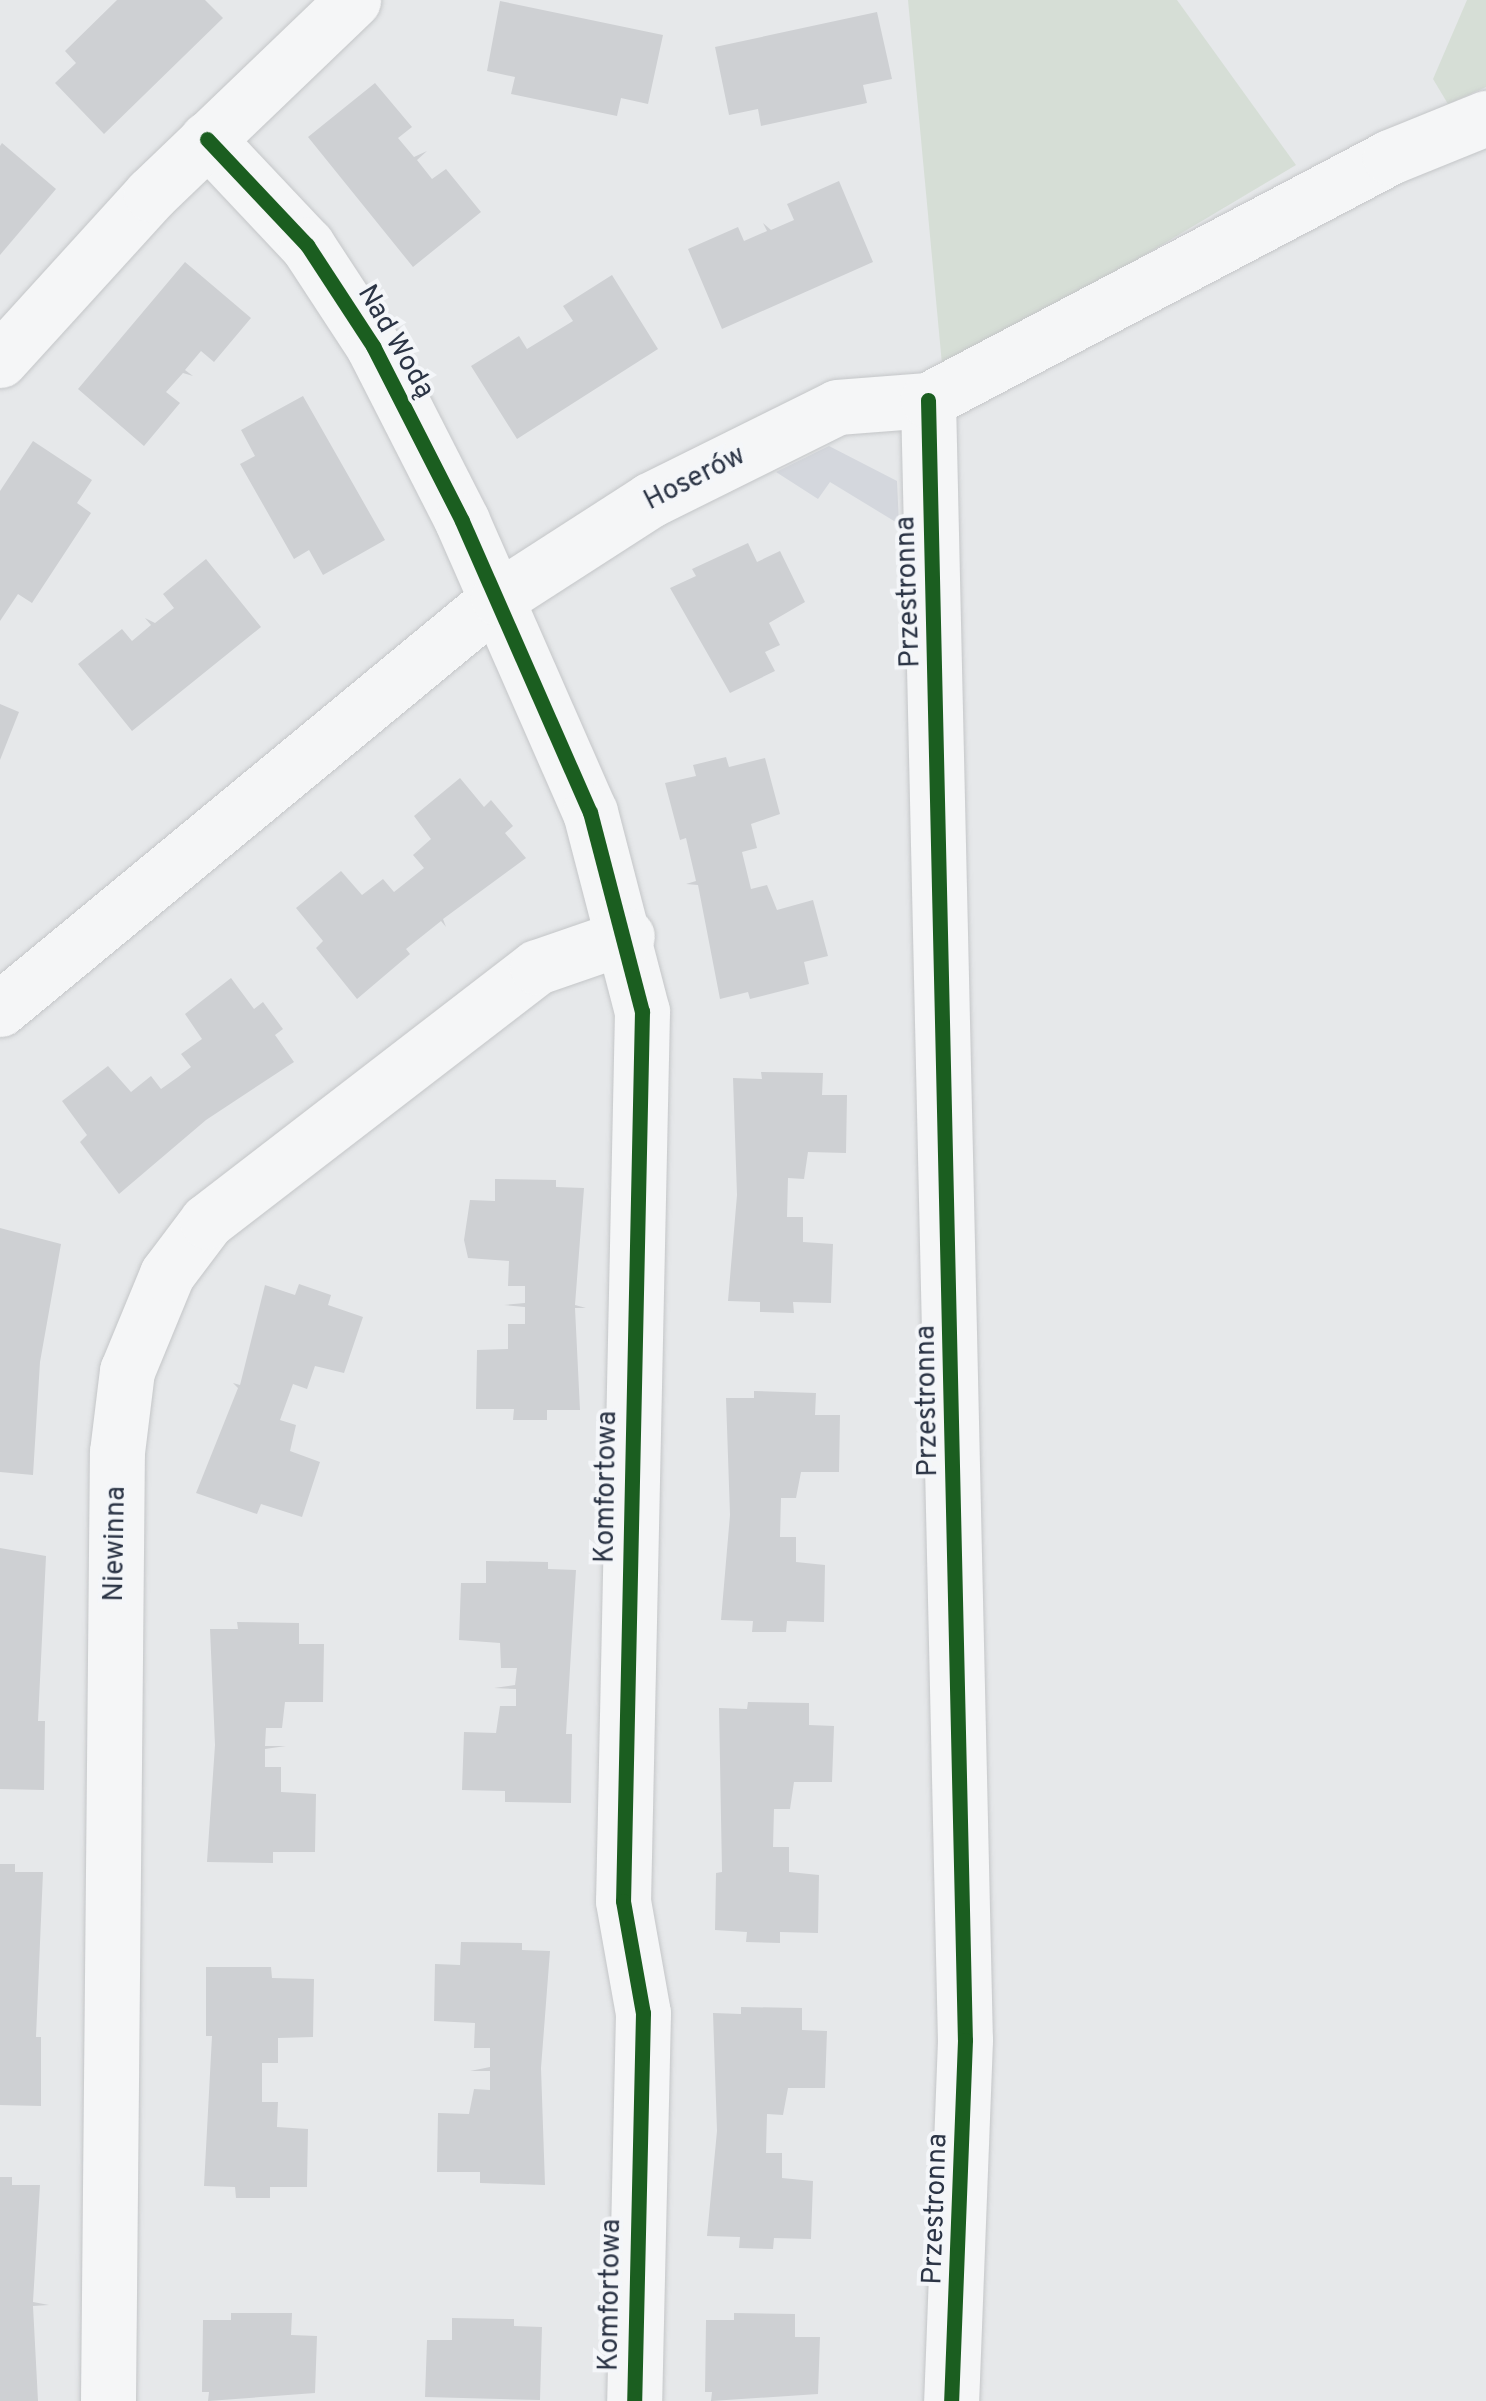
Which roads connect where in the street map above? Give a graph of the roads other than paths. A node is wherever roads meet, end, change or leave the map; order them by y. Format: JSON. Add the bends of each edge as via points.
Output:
{"nodes":[{"id":1,"x":353,"y":0,"type":"edge"},
{"id":2,"x":1486,"y":118,"type":"edge"},
{"id":3,"x":207,"y":139,"type":"junction"},
{"id":4,"x":0,"y":360,"type":"edge"},
{"id":5,"x":928,"y":400,"type":"junction"},
{"id":6,"x":498,"y":598,"type":"junction"},
{"id":7,"x":627,"y":936,"type":"junction"},
{"id":8,"x":0,"y":1009,"type":"edge"},
{"id":9,"x":108,"y":2401,"type":"edge"},
{"id":10,"x":634,"y":2401,"type":"edge"},
{"id":11,"x":951,"y":2401,"type":"edge"}],
"edges":[{"from":1,"to":3,"type":"street"},
{"from":2,"to":5,"type":"street","name":"Hoserów","via":[[1390,157]]},
{"from":3,"to":4,"type":"street"},
{"from":3,"to":6,"type":"street","name":"Nad Wodą","via":[[307,245],[373,346]]},
{"from":5,"to":6,"type":"street","name":"Hoserów","via":[[837,408],[650,500]]},
{"from":5,"to":11,"type":"street","name":"Przestronna","via":[[965,2040]]},
{"from":6,"to":7,"type":"street","name":"Komfortowa","via":[[590,812]]},
{"from":6,"to":8,"type":"street","name":"Hoserów"},
{"from":7,"to":9,"type":"street","name":"Niewinna","via":[[537,966],[207,1221],[168,1274],[128,1371],[117,1452]]},
{"from":7,"to":10,"type":"street","name":"Komfortowa","via":[[642,1011],[623,1901],[643,2013]]}]}
